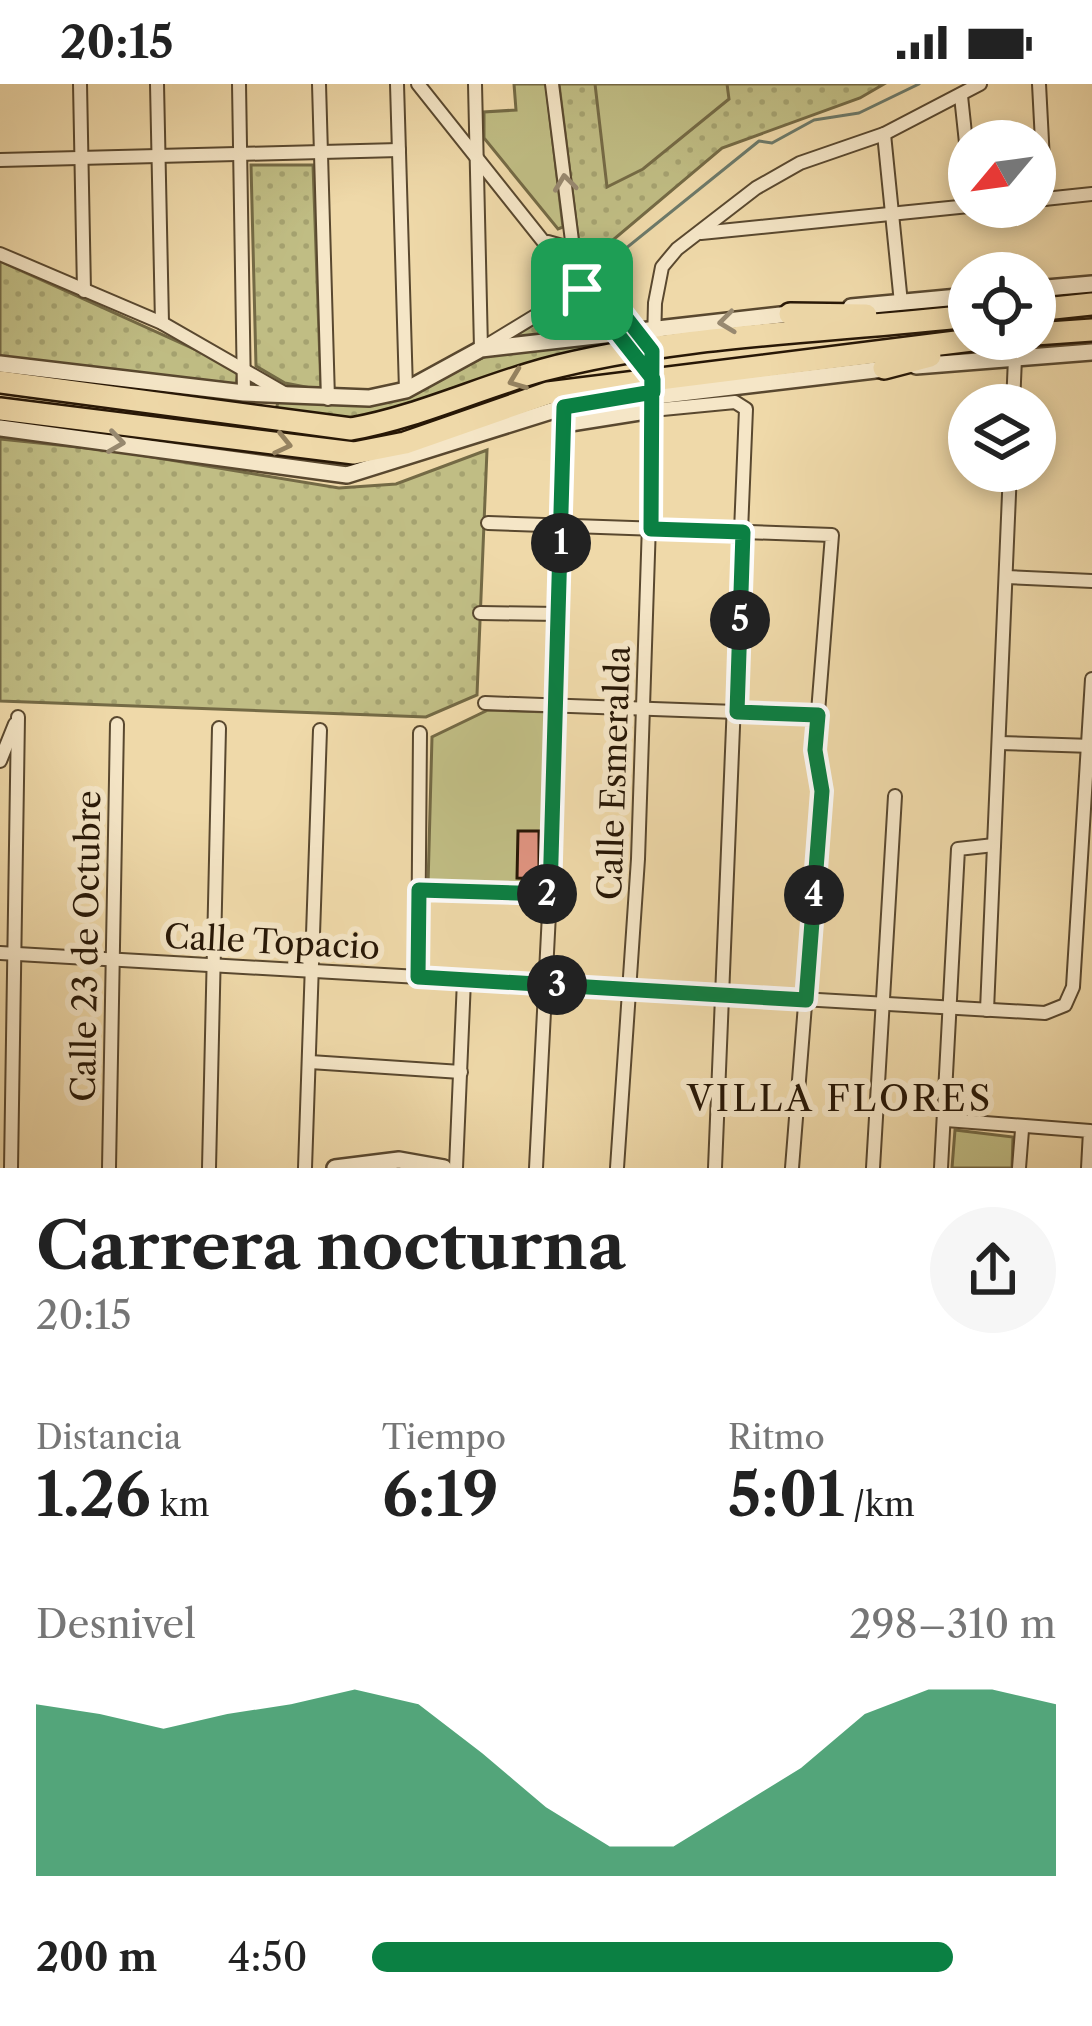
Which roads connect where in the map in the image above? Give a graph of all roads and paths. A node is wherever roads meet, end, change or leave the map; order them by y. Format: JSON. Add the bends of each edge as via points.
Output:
{"nodes":[{"id":1,"x":80,"y":84,"type":"edge"},
{"id":2,"x":157,"y":84,"type":"edge"},
{"id":3,"x":239,"y":84,"type":"edge"},
{"id":4,"x":319,"y":84,"type":"edge"},
{"id":5,"x":398,"y":84,"type":"edge"},
{"id":6,"x":418,"y":84,"type":"edge"},
{"id":7,"x":475,"y":84,"type":"edge"},
{"id":8,"x":552,"y":84,"type":"edge"},
{"id":9,"x":980,"y":84,"type":"edge"},
{"id":10,"x":1039,"y":84,"type":"edge"},
{"id":11,"x":961,"y":95,"type":"junction"},
{"id":12,"x":964,"y":120,"type":"edge"},
{"id":13,"x":1039,"y":120,"type":"edge"},
{"id":14,"x":884,"y":134,"type":"junction"},
{"id":15,"x":399,"y":150,"type":"junction"},
{"id":16,"x":476,"y":153,"type":"junction"},
{"id":17,"x":321,"y":154,"type":"junction"},
{"id":18,"x":158,"y":155,"type":"junction"},
{"id":19,"x":240,"y":155,"type":"junction"},
{"id":20,"x":81,"y":158,"type":"junction"},
{"id":21,"x":0,"y":160,"type":"edge"},
{"id":22,"x":1092,"y":194,"type":"edge"},
{"id":23,"x":1056,"y":198,"type":"edge"},
{"id":24,"x":948,"y":208,"type":"edge"},
{"id":25,"x":892,"y":214,"type":"junction"},
{"id":26,"x":697,"y":233,"type":"junction"},
{"id":27,"x":547,"y":242,"type":"junction"},
{"id":28,"x":573,"y":249,"type":"junction"},
{"id":29,"x":0,"y":254,"type":"edge"},
{"id":30,"x":596,"y":279,"type":"junction"},
{"id":31,"x":1092,"y":284,"type":"edge"},
{"id":32,"x":580,"y":285,"type":"junction"},
{"id":33,"x":1056,"y":287,"type":"edge"},
{"id":34,"x":84,"y":291,"type":"junction"},
{"id":35,"x":948,"y":298,"type":"edge"},
{"id":36,"x":901,"y":303,"type":"junction"},
{"id":37,"x":1092,"y":304,"type":"edge"},
{"id":38,"x":1056,"y":308,"type":"edge"},
{"id":39,"x":790,"y":314,"type":"junction"},
{"id":40,"x":948,"y":316,"type":"edge"},
{"id":41,"x":948,"y":318,"type":"edge"},
{"id":42,"x":162,"y":323,"type":"junction"},
{"id":43,"x":1092,"y":331,"type":"edge"},
{"id":44,"x":1056,"y":333,"type":"edge"},
{"id":45,"x":638,"y":341,"type":"junction"},
{"id":46,"x":948,"y":344,"type":"edge"},
{"id":47,"x":481,"y":349,"type":"junction"},
{"id":48,"x":948,"y":351,"type":"edge"},
{"id":49,"x":1092,"y":352,"type":"edge"},
{"id":50,"x":1056,"y":355,"type":"edge"},
{"id":51,"x":989,"y":360,"type":"edge"},
{"id":52,"x":0,"y":364,"type":"edge"},
{"id":53,"x":243,"y":368,"type":"junction"},
{"id":54,"x":884,"y":368,"type":"junction"},
{"id":55,"x":0,"y":382,"type":"edge"},
{"id":56,"x":406,"y":390,"type":"junction"},
{"id":57,"x":244,"y":393,"type":"junction"},
{"id":58,"x":286,"y":394,"type":"junction"},
{"id":59,"x":653,"y":394,"type":"junction"},
{"id":60,"x":328,"y":399,"type":"junction"},
{"id":61,"x":0,"y":409,"type":"edge"},
{"id":62,"x":564,"y":416,"type":"junction"},
{"id":63,"x":0,"y":428,"type":"edge"},
{"id":64,"x":1009,"y":492,"type":"edge"},
{"id":65,"x":488,"y":524,"type":"dead end"},
{"id":66,"x":562,"y":526,"type":"junction"},
{"id":67,"x":651,"y":529,"type":"junction"},
{"id":68,"x":743,"y":532,"type":"junction"},
{"id":69,"x":1006,"y":577,"type":"junction"},
{"id":70,"x":1092,"y":581,"type":"edge"},
{"id":71,"x":480,"y":613,"type":"dead end"},
{"id":72,"x":559,"y":614,"type":"junction"},
{"id":73,"x":1092,"y":679,"type":"edge"},
{"id":74,"x":485,"y":703,"type":"dead end"},
{"id":75,"x":557,"y":706,"type":"junction"},
{"id":76,"x":644,"y":709,"type":"junction"},
{"id":77,"x":737,"y":712,"type":"junction"},
{"id":78,"x":818,"y":715,"type":"junction"},
{"id":79,"x":117,"y":724,"type":"dead end"},
{"id":80,"x":219,"y":728,"type":"dead end"},
{"id":81,"x":320,"y":730,"type":"dead end"},
{"id":82,"x":421,"y":733,"type":"dead end"},
{"id":83,"x":999,"y":743,"type":"junction"},
{"id":84,"x":1090,"y":746,"type":"edge"},
{"id":85,"x":0,"y":761,"type":"edge"},
{"id":86,"x":895,"y":796,"type":"dead end"},
{"id":87,"x":994,"y":845,"type":"junction"},
{"id":88,"x":1087,"y":845,"type":"edge"},
{"id":89,"x":419,"y":890,"type":"junction"},
{"id":90,"x":550,"y":894,"type":"junction"},
{"id":91,"x":7,"y":954,"type":"edge"},
{"id":92,"x":112,"y":960,"type":"junction"},
{"id":93,"x":214,"y":966,"type":"junction"},
{"id":94,"x":313,"y":971,"type":"junction"},
{"id":95,"x":418,"y":977,"type":"junction"},
{"id":96,"x":464,"y":980,"type":"junction"},
{"id":97,"x":547,"y":985,"type":"junction"},
{"id":98,"x":630,"y":989,"type":"junction"},
{"id":99,"x":725,"y":995,"type":"junction"},
{"id":100,"x":806,"y":1000,"type":"junction"},
{"id":101,"x":883,"y":1004,"type":"junction"},
{"id":102,"x":953,"y":1008,"type":"junction"},
{"id":103,"x":987,"y":1010,"type":"junction"},
{"id":104,"x":310,"y":1062,"type":"junction"},
{"id":105,"x":461,"y":1072,"type":"junction"},
{"id":106,"x":946,"y":1120,"type":"junction"},
{"id":107,"x":1022,"y":1130,"type":"junction"},
{"id":108,"x":1090,"y":1131,"type":"edge"},
{"id":109,"x":388,"y":1166,"type":"edge"},
{"id":110,"x":11,"y":1168,"type":"edge"},
{"id":111,"x":109,"y":1168,"type":"edge"},
{"id":112,"x":209,"y":1168,"type":"edge"},
{"id":113,"x":305,"y":1168,"type":"edge"},
{"id":114,"x":335,"y":1168,"type":"edge"},
{"id":115,"x":444,"y":1168,"type":"edge"},
{"id":116,"x":456,"y":1168,"type":"edge"},
{"id":117,"x":536,"y":1168,"type":"edge"},
{"id":118,"x":617,"y":1168,"type":"edge"},
{"id":119,"x":715,"y":1168,"type":"edge"},
{"id":120,"x":792,"y":1168,"type":"edge"},
{"id":121,"x":873,"y":1168,"type":"edge"},
{"id":122,"x":941,"y":1168,"type":"edge"},
{"id":123,"x":1019,"y":1168,"type":"edge"},
{"id":124,"x":1088,"y":1168,"type":"edge"}],
"edges":[{"from":1,"to":20,"type":"street"},
{"from":2,"to":18,"type":"street"},
{"from":3,"to":19,"type":"street"},
{"from":4,"to":17,"type":"street"},
{"from":5,"to":15,"type":"street"},
{"from":6,"to":16,"type":"street"},
{"from":7,"to":16,"type":"street"},
{"from":28,"to":8,"type":"street","one_way":true},
{"from":9,"to":11,"type":"street","name":"Calle Esmeralda"},
{"from":10,"to":13,"type":"street"},
{"from":11,"to":12,"type":"street"},
{"from":11,"to":14,"type":"street","name":"Calle Esmeralda"},
{"from":14,"to":25,"type":"street"},
{"from":14,"to":26,"type":"street","name":"Calle Esmeralda","via":[[800,164]]},
{"from":15,"to":17,"type":"street"},
{"from":15,"to":56,"type":"street"},
{"from":16,"to":27,"type":"street"},
{"from":16,"to":47,"type":"street"},
{"from":17,"to":19,"type":"street"},
{"from":17,"to":60,"type":"street"},
{"from":18,"to":19,"type":"street"},
{"from":18,"to":20,"type":"street"},
{"from":18,"to":42,"type":"street"},
{"from":19,"to":53,"type":"street"},
{"from":20,"to":21,"type":"street"},
{"from":20,"to":34,"type":"street"},
{"from":22,"to":23,"type":"street"},
{"from":24,"to":25,"type":"street"},
{"from":25,"to":26,"type":"street"},
{"from":25,"to":36,"type":"street"},
{"from":26,"to":45,"type":"street","name":"Calle Esmeralda","via":[[662,267]]},
{"from":27,"to":28,"type":"street"},
{"from":27,"to":32,"type":"street"},
{"from":28,"to":30,"type":"street"},
{"from":28,"to":32,"type":"street"},
{"from":29,"to":34,"type":"street"},
{"from":30,"to":32,"type":"street"},
{"from":30,"to":45,"type":"street"},
{"from":31,"to":33,"type":"street"},
{"from":32,"to":45,"type":"street"},
{"from":32,"to":47,"type":"street"},
{"from":34,"to":42,"type":"street"},
{"from":35,"to":36,"type":"street"},
{"from":36,"to":39,"type":"street"},
{"from":37,"to":38,"type":"highway"},
{"from":39,"to":40,"type":"highway"},
{"from":39,"to":45,"type":"street","one_way":true},
{"from":41,"to":45,"type":"highway"},
{"from":42,"to":53,"type":"street"},
{"from":43,"to":44,"type":"highway"},
{"from":45,"to":47,"type":"street"},
{"from":45,"to":55,"type":"highway","one_way":true,"via":[[398,421],[351,429]]},
{"from":45,"to":59,"type":"street"},
{"from":45,"to":59,"type":"street","name":"Calle Esmeralda"},
{"from":46,"to":59,"type":"highway"},
{"from":47,"to":56,"type":"street"},
{"from":48,"to":54,"type":"highway"},
{"from":49,"to":50,"type":"street"},
{"from":51,"to":54,"type":"street"},
{"from":52,"to":57,"type":"street"},
{"from":53,"to":57,"type":"street"},
{"from":53,"to":58,"type":"street"},
{"from":54,"to":59,"type":"street"},
{"from":56,"to":60,"type":"street"},
{"from":57,"to":58,"type":"street"},
{"from":58,"to":60,"type":"street"},
{"from":61,"to":59,"type":"highway","one_way":true,"via":[[354,453],[548,393]]},
{"from":59,"to":62,"type":"street"},
{"from":59,"to":67,"type":"street","name":"Calle Esmeralda"},
{"from":59,"to":68,"type":"street","via":[[742,403]]},
{"from":63,"to":62,"type":"street","one_way":true,"via":[[347,475]]},
{"from":62,"to":66,"type":"street"},
{"from":64,"to":69,"type":"street"},
{"from":65,"to":66,"type":"street"},
{"from":66,"to":67,"type":"street"},
{"from":66,"to":72,"type":"street"},
{"from":67,"to":68,"type":"street"},
{"from":67,"to":76,"type":"street","name":"Calle Esmeralda"},
{"from":68,"to":77,"type":"street"},
{"from":68,"to":78,"type":"street","via":[[832,535]]},
{"from":69,"to":70,"type":"street"},
{"from":69,"to":83,"type":"street"},
{"from":71,"to":72,"type":"street"},
{"from":72,"to":75,"type":"street"},
{"from":73,"to":84,"type":"street"},
{"from":74,"to":75,"type":"street"},
{"from":75,"to":76,"type":"street"},
{"from":75,"to":90,"type":"street"},
{"from":76,"to":77,"type":"street"},
{"from":76,"to":98,"type":"street","name":"Calle Esmeralda"},
{"from":77,"to":78,"type":"street"},
{"from":77,"to":99,"type":"street"},
{"from":78,"to":100,"type":"street","via":[[822,791]]},
{"from":79,"to":92,"type":"street","name":"Calle 23 de Octubre"},
{"from":80,"to":93,"type":"street"},
{"from":81,"to":94,"type":"street"},
{"from":82,"to":89,"type":"street"},
{"from":83,"to":84,"type":"street"},
{"from":83,"to":87,"type":"street"},
{"from":84,"to":88,"type":"street"},
{"from":85,"to":91,"type":"street","via":[[18,718]]},
{"from":86,"to":101,"type":"street"},
{"from":87,"to":102,"type":"street","via":[[958,849]]},
{"from":87,"to":103,"type":"street"},
{"from":88,"to":103,"type":"street","name":"Calle Topacio","via":[[1065,1005],[1045,1013]]},
{"from":89,"to":90,"type":"street"},
{"from":89,"to":95,"type":"street"},
{"from":90,"to":97,"type":"street"},
{"from":91,"to":92,"type":"street","name":"Calle Topacio"},
{"from":91,"to":110,"type":"street"},
{"from":92,"to":93,"type":"street","name":"Calle Topacio"},
{"from":92,"to":111,"type":"street","name":"Calle 23 de Octubre"},
{"from":93,"to":94,"type":"street","name":"Calle Topacio"},
{"from":93,"to":112,"type":"street"},
{"from":94,"to":95,"type":"street","name":"Calle Topacio"},
{"from":94,"to":104,"type":"street"},
{"from":95,"to":96,"type":"street","name":"Calle Topacio"},
{"from":96,"to":97,"type":"street","name":"Calle Topacio"},
{"from":96,"to":105,"type":"street"},
{"from":97,"to":98,"type":"street","name":"Calle Topacio"},
{"from":97,"to":117,"type":"street"},
{"from":98,"to":99,"type":"street","name":"Calle Topacio"},
{"from":98,"to":118,"type":"street","name":"Calle Esmeralda"},
{"from":99,"to":100,"type":"street","name":"Calle Topacio"},
{"from":99,"to":119,"type":"street"},
{"from":100,"to":101,"type":"street","name":"Calle Topacio"},
{"from":100,"to":120,"type":"street"},
{"from":101,"to":102,"type":"street","name":"Calle Topacio"},
{"from":101,"to":121,"type":"street"},
{"from":102,"to":103,"type":"street","name":"Calle Topacio"},
{"from":102,"to":106,"type":"street"},
{"from":104,"to":105,"type":"street"},
{"from":104,"to":113,"type":"street"},
{"from":105,"to":116,"type":"street"},
{"from":106,"to":107,"type":"street"},
{"from":106,"to":122,"type":"street"},
{"from":107,"to":108,"type":"street"},
{"from":107,"to":123,"type":"street"},
{"from":108,"to":124,"type":"street"},
{"from":109,"to":114,"type":"street"},
{"from":109,"to":115,"type":"street","via":[[399,1160]]}]}
